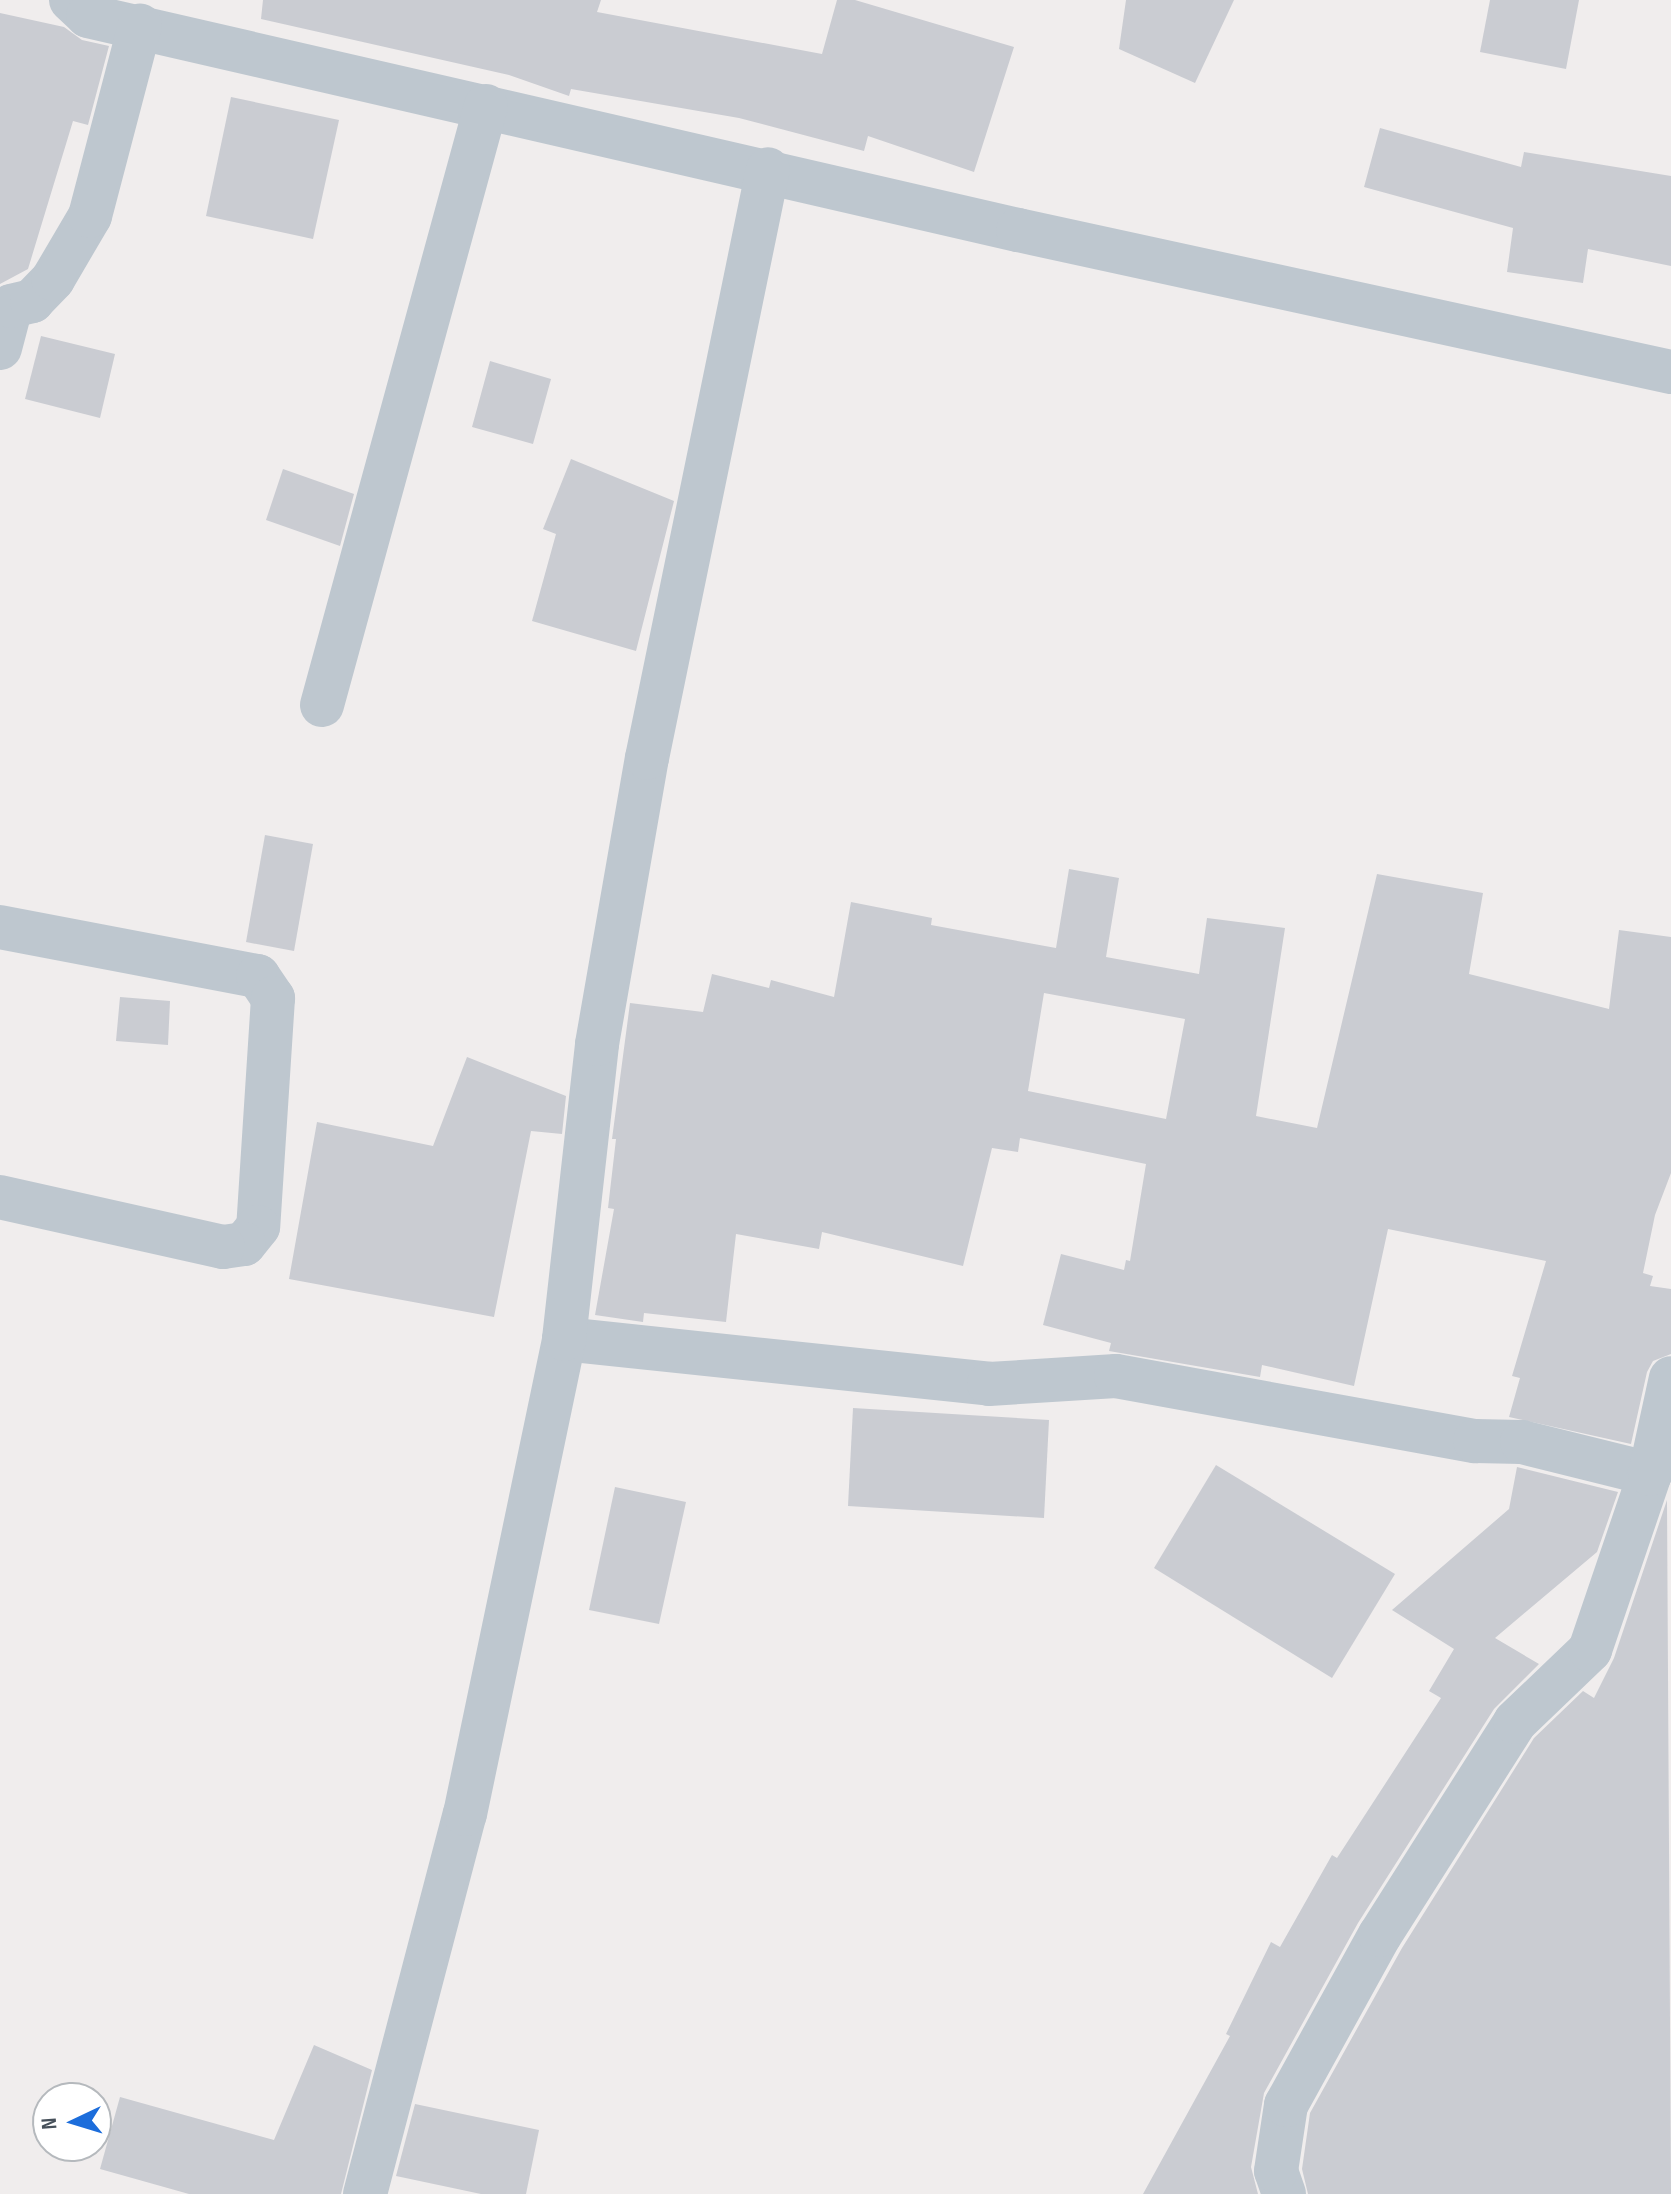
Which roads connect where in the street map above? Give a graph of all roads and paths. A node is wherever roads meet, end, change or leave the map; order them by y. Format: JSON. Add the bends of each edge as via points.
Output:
{"nodes":[{"id":1,"x":71,"y":0,"type":"edge"},
{"id":2,"x":140,"y":25,"type":"junction"},
{"id":3,"x":486,"y":106,"type":"junction"},
{"id":4,"x":768,"y":169,"type":"junction"},
{"id":5,"x":6,"y":306,"type":"edge"},
{"id":6,"x":0,"y":348,"type":"edge"},
{"id":7,"x":1671,"y":372,"type":"edge"},
{"id":8,"x":322,"y":705,"type":"dead end"},
{"id":9,"x":0,"y":927,"type":"edge"},
{"id":10,"x":0,"y":1197,"type":"edge"},
{"id":11,"x":564,"y":1339,"type":"junction"},
{"id":12,"x":1671,"y":1378,"type":"edge"},
{"id":13,"x":1650,"y":1474,"type":"junction"},
{"id":14,"x":365,"y":2194,"type":"edge"},
{"id":15,"x":1284,"y":2194,"type":"edge"}],
"edges":[{"from":1,"to":2,"type":"street","via":[[88,16]]},
{"from":2,"to":3,"type":"street"},
{"from":2,"to":5,"type":"street","via":[[90,216],[53,279],[32,301]]},
{"from":3,"to":4,"type":"street"},
{"from":3,"to":8,"type":"street"},
{"from":4,"to":7,"type":"street","via":[[1018,230]]},
{"from":4,"to":11,"type":"street","via":[[734,352],[683,575],[607,984]]},
{"from":5,"to":6,"type":"street"},
{"from":9,"to":10,"type":"street","via":[[258,976],[273,998],[258,1227],[244,1244],[223,1247]]},
{"from":11,"to":13,"type":"street","via":[[989,1384],[1116,1376],[1475,1441],[1522,1442]]},
{"from":11,"to":14,"type":"street","via":[[465,1814]]},
{"from":12,"to":13,"type":"street"},
{"from":13,"to":15,"type":"street","via":[[1590,1650],[1515,1722],[1380,1935],[1286,2105],[1276,2171]]}]}
